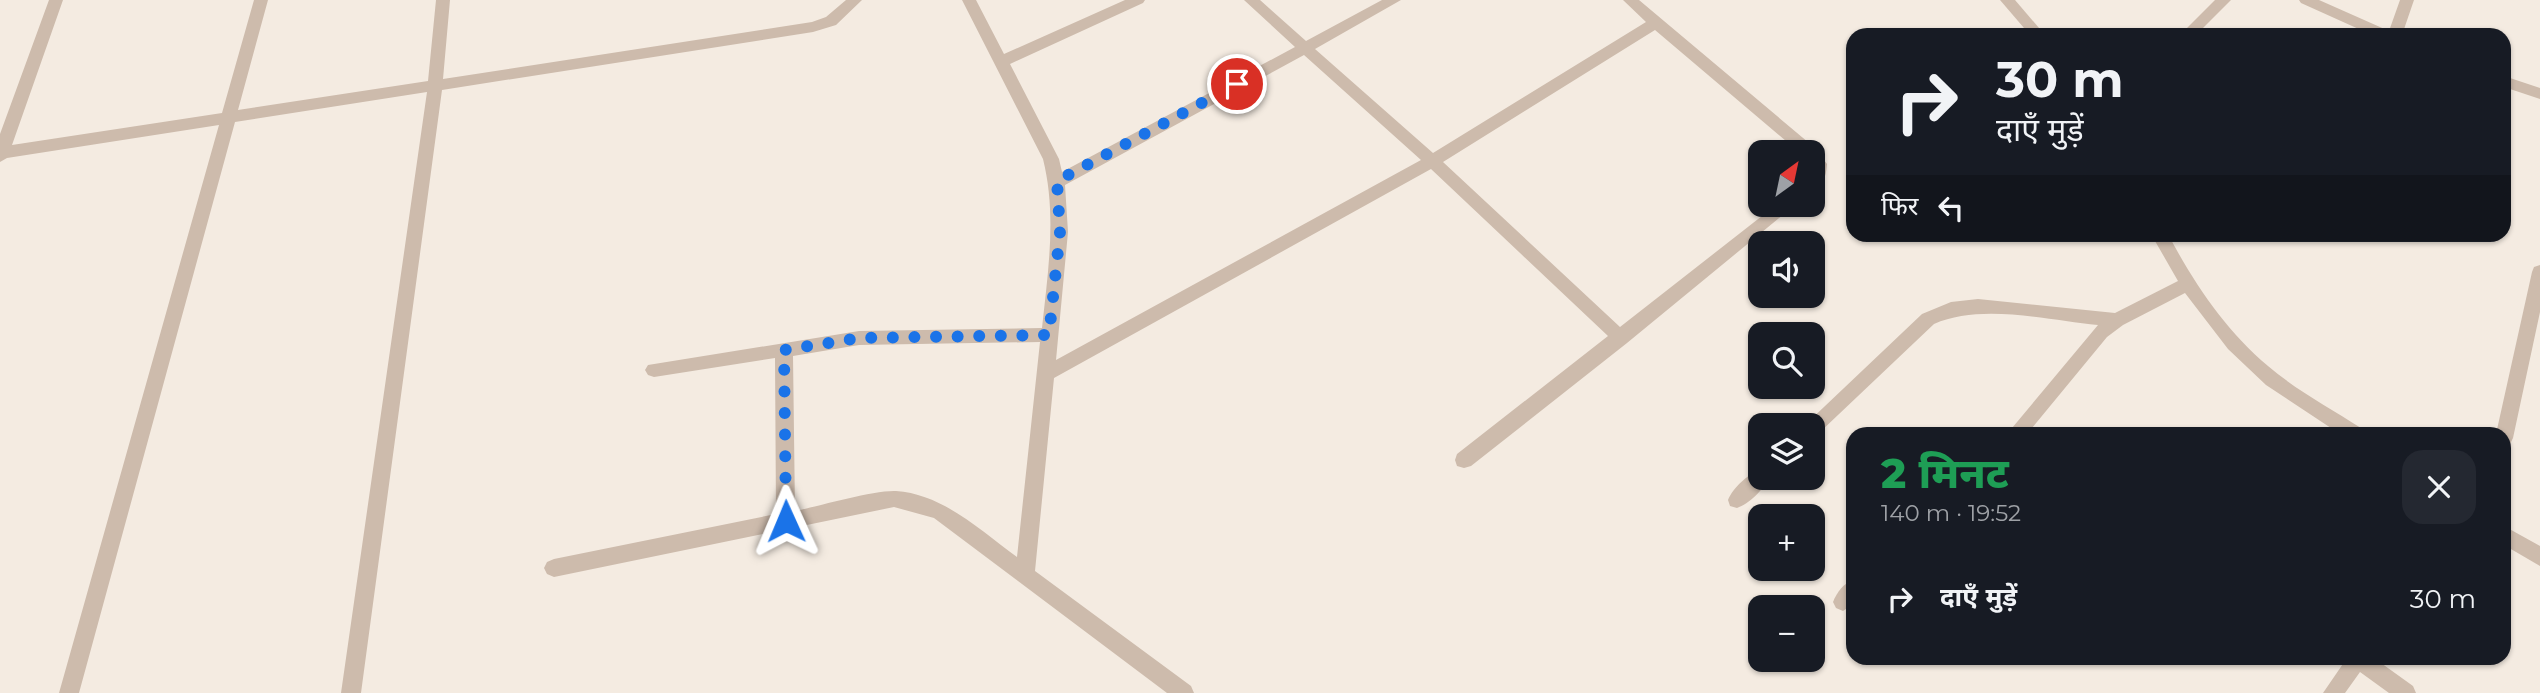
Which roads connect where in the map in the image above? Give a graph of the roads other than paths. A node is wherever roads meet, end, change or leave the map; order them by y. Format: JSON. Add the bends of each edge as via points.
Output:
{"nodes":[{"id":1,"x":56,"y":0,"type":"edge"},
{"id":2,"x":261,"y":0,"type":"edge"},
{"id":3,"x":443,"y":0,"type":"edge"},
{"id":4,"x":855,"y":0,"type":"edge"},
{"id":5,"x":969,"y":0,"type":"edge"},
{"id":6,"x":1138,"y":0,"type":"edge"},
{"id":7,"x":1251,"y":0,"type":"edge"},
{"id":8,"x":1394,"y":0,"type":"edge"},
{"id":9,"x":1630,"y":0,"type":"edge"},
{"id":10,"x":2007,"y":0,"type":"edge"},
{"id":11,"x":2224,"y":0,"type":"edge"},
{"id":12,"x":2306,"y":0,"type":"edge"},
{"id":13,"x":2407,"y":0,"type":"edge"},
{"id":14,"x":1655,"y":23,"type":"junction"},
{"id":15,"x":2032,"y":28,"type":"edge"},
{"id":16,"x":2194,"y":28,"type":"edge"},
{"id":17,"x":2353,"y":28,"type":"edge"},
{"id":18,"x":2397,"y":28,"type":"edge"},
{"id":19,"x":1304,"y":47,"type":"junction"},
{"id":20,"x":1001,"y":62,"type":"junction"},
{"id":21,"x":2511,"y":83,"type":"edge"},
{"id":22,"x":435,"y":87,"type":"junction"},
{"id":23,"x":2540,"y":94,"type":"edge"},
{"id":24,"x":227,"y":119,"type":"junction"},
{"id":25,"x":1795,"y":140,"type":"edge"},
{"id":26,"x":0,"y":154,"type":"edge"},
{"id":27,"x":1432,"y":161,"type":"junction"},
{"id":28,"x":1057,"y":181,"type":"junction"},
{"id":29,"x":1772,"y":217,"type":"edge"},
{"id":30,"x":2164,"y":242,"type":"edge"},
{"id":31,"x":2540,"y":272,"type":"edge"},
{"id":32,"x":2189,"y":283,"type":"junction"},
{"id":33,"x":2117,"y":320,"type":"junction"},
{"id":34,"x":1049,"y":335,"type":"junction"},
{"id":35,"x":1621,"y":338,"type":"junction"},
{"id":36,"x":784,"y":350,"type":"junction"},
{"id":37,"x":654,"y":370,"type":"dead end"},
{"id":38,"x":1045,"y":374,"type":"junction"},
{"id":39,"x":1825,"y":417,"type":"edge"},
{"id":40,"x":2022,"y":427,"type":"edge"},
{"id":41,"x":2344,"y":427,"type":"edge"},
{"id":42,"x":2506,"y":427,"type":"edge"},
{"id":43,"x":1464,"y":460,"type":"dead end"},
{"id":44,"x":1748,"y":489,"type":"edge"},
{"id":45,"x":1737,"y":500,"type":"dead end"},
{"id":46,"x":786,"y":521,"type":"junction"},
{"id":47,"x":2511,"y":539,"type":"edge"},
{"id":48,"x":2540,"y":558,"type":"edge"},
{"id":49,"x":554,"y":568,"type":"dead end"},
{"id":50,"x":1025,"y":574,"type":"junction"},
{"id":51,"x":2354,"y":665,"type":"edge"},
{"id":52,"x":2366,"y":665,"type":"edge"},
{"id":53,"x":69,"y":693,"type":"edge"},
{"id":54,"x":351,"y":693,"type":"edge"},
{"id":55,"x":1184,"y":693,"type":"edge"},
{"id":56,"x":2333,"y":693,"type":"edge"},
{"id":57,"x":2406,"y":693,"type":"edge"}],
"edges":[{"from":1,"to":26,"type":"street"},
{"from":2,"to":24,"type":"street"},
{"from":3,"to":22,"type":"street"},
{"from":4,"to":22,"type":"street","via":[[831,21],[813,27]]},
{"from":5,"to":20,"type":"street"},
{"from":6,"to":20,"type":"street"},
{"from":7,"to":19,"type":"street"},
{"from":8,"to":19,"type":"street"},
{"from":9,"to":14,"type":"street"},
{"from":10,"to":15,"type":"street"},
{"from":11,"to":16,"type":"street"},
{"from":12,"to":17,"type":"street"},
{"from":13,"to":18,"type":"street"},
{"from":14,"to":25,"type":"street"},
{"from":14,"to":27,"type":"street"},
{"from":19,"to":27,"type":"street"},
{"from":19,"to":28,"type":"street"},
{"from":20,"to":28,"type":"street","via":[[1051,159]]},
{"from":21,"to":23,"type":"street"},
{"from":22,"to":24,"type":"street"},
{"from":22,"to":54,"type":"street"},
{"from":24,"to":26,"type":"street"},
{"from":24,"to":53,"type":"street"},
{"from":27,"to":35,"type":"street"},
{"from":27,"to":38,"type":"street"},
{"from":28,"to":34,"type":"street","via":[[1060,232]]},
{"from":29,"to":35,"type":"street"},
{"from":30,"to":32,"type":"street"},
{"from":31,"to":42,"type":"street"},
{"from":32,"to":33,"type":"street"},
{"from":32,"to":41,"type":"street","via":[[2261,372]]},
{"from":33,"to":39,"type":"street","via":[[1978,306],[1951,309],[1927,319]]},
{"from":33,"to":40,"type":"street","via":[[2101,332]]},
{"from":34,"to":36,"type":"street","via":[[859,338]]},
{"from":34,"to":38,"type":"street"},
{"from":35,"to":43,"type":"street"},
{"from":36,"to":37,"type":"street"},
{"from":36,"to":46,"type":"street"},
{"from":38,"to":50,"type":"street"},
{"from":44,"to":45,"type":"street"},
{"from":46,"to":49,"type":"street"},
{"from":46,"to":50,"type":"street","via":[[894,499],[917,503],[941,512]]},
{"from":47,"to":48,"type":"street"},
{"from":50,"to":55,"type":"street"},
{"from":51,"to":56,"type":"street"},
{"from":52,"to":57,"type":"street"}]}
